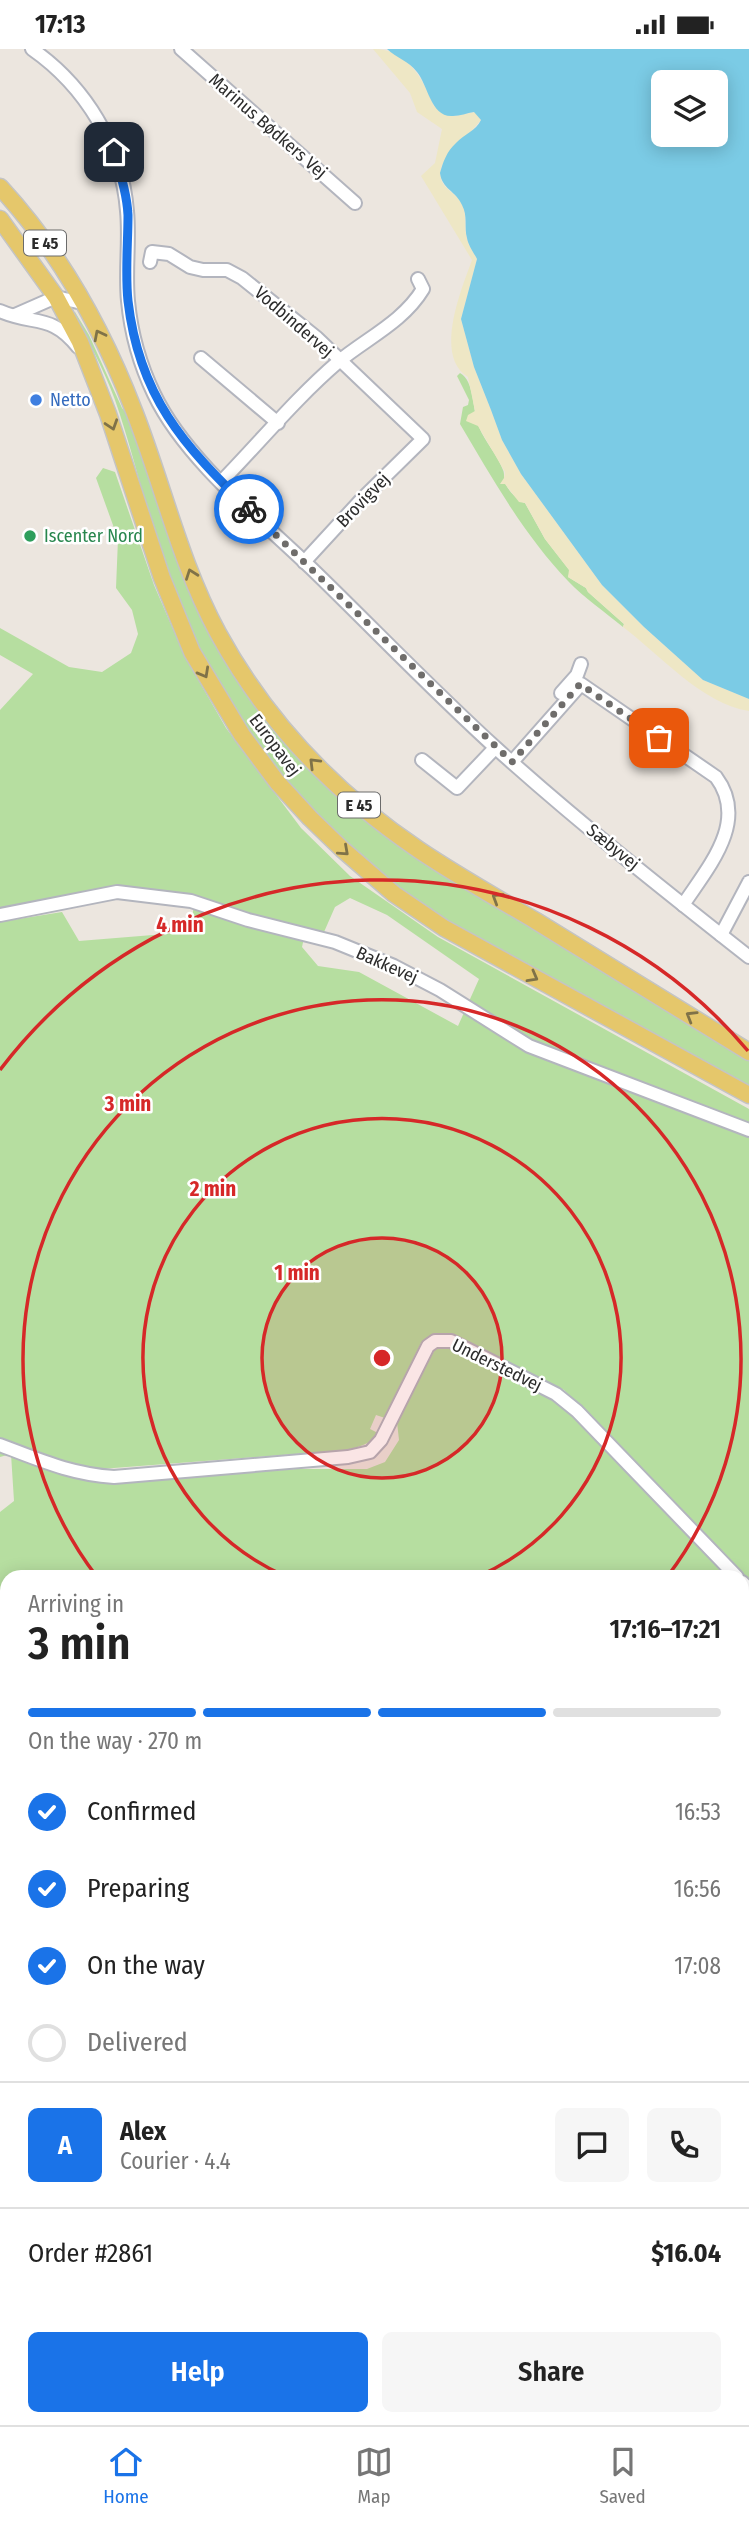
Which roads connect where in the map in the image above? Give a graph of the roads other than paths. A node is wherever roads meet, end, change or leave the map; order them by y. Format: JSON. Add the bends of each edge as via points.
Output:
{"nodes":[{"id":1,"x":32,"y":49,"type":"edge"},
{"id":2,"x":181,"y":49,"type":"edge"},
{"id":3,"x":50,"y":54,"type":"edge"},
{"id":4,"x":0,"y":187,"type":"edge"},
{"id":5,"x":355,"y":203,"type":"dead end"},
{"id":6,"x":0,"y":219,"type":"edge"},
{"id":7,"x":149,"y":262,"type":"dead end"},
{"id":8,"x":418,"y":279,"type":"dead end"},
{"id":9,"x":68,"y":298,"type":"junction"},
{"id":10,"x":5,"y":316,"type":"edge"},
{"id":11,"x":28,"y":319,"type":"junction"},
{"id":12,"x":201,"y":358,"type":"dead end"},
{"id":13,"x":339,"y":361,"type":"junction"},
{"id":14,"x":88,"y":362,"type":"junction"},
{"id":15,"x":278,"y":423,"type":"junction"},
{"id":16,"x":423,"y":439,"type":"joint"},
{"id":17,"x":221,"y":482,"type":"junction"},
{"id":18,"x":304,"y":562,"type":"junction"},
{"id":19,"x":581,"y":664,"type":"dead end"},
{"id":20,"x":495,"y":747,"type":"junction"},
{"id":21,"x":422,"y":759,"type":"dead end"},
{"id":22,"x":509,"y":760,"type":"junction"},
{"id":23,"x":749,"y":882,"type":"edge"},
{"id":24,"x":683,"y":905,"type":"junction"},
{"id":25,"x":0,"y":915,"type":"edge"},
{"id":26,"x":721,"y":935,"type":"junction"},
{"id":27,"x":747,"y":952,"type":"edge"},
{"id":28,"x":749,"y":1052,"type":"edge"},
{"id":29,"x":749,"y":1095,"type":"edge"},
{"id":30,"x":749,"y":1130,"type":"edge"},
{"id":31,"x":0,"y":1444,"type":"edge"},
{"id":32,"x":730,"y":1570,"type":"edge"}],
"edges":[{"from":1,"to":3,"type":"street","name":"Sæbyvej"},
{"from":2,"to":5,"type":"street","name":"Marinus Bødkers Vej"},
{"from":3,"to":17,"type":"street","name":"Sæbyvej","via":[[100,123],[114,152],[128,212],[128,299],[141,361],[178,434]]},
{"from":4,"to":9,"type":"main road","name":"Europavej","number":"E 45","via":[[44,241]]},
{"from":6,"to":9,"type":"main road","name":"Europavej","number":"E 45"},
{"from":7,"to":13,"type":"street","name":"Vodbindervej","via":[[152,252],[169,254],[190,267],[226,270],[242,278]]},
{"from":8,"to":13,"type":"street","via":[[423,289],[416,300]]},
{"from":9,"to":10,"type":"street"},
{"from":9,"to":11,"type":"street","via":[[48,314]]},
{"from":9,"to":14,"type":"main road","name":"Europavej","number":"E 45"},
{"from":28,"to":9,"type":"main road","name":"Europavej","number":"E 45","one_way":true,"via":[[419,850],[345,794],[304,754],[219,635],[197,592],[135,411]]},
{"from":10,"to":11,"type":"street"},
{"from":11,"to":14,"type":"street","via":[[60,328]]},
{"from":12,"to":15,"type":"street"},
{"from":13,"to":15,"type":"street"},
{"from":13,"to":16,"type":"street","name":"Vodbindervej"},
{"from":14,"to":29,"type":"main road","name":"Europavej","number":"E 45","one_way":true,"via":[[192,652],[242,735],[277,782],[394,894],[444,928]]},
{"from":15,"to":17,"type":"street"},
{"from":16,"to":18,"type":"street","name":"Brovigvej"},
{"from":17,"to":18,"type":"street","name":"Sæbyvej"},
{"from":18,"to":20,"type":"street","name":"Sæbyvej"},
{"from":19,"to":22,"type":"street"},
{"from":20,"to":21,"type":"street","via":[[457,788]]},
{"from":20,"to":22,"type":"street","name":"Sæbyvej"},
{"from":22,"to":24,"type":"street","name":"Sæbyvej"},
{"from":22,"to":24,"type":"street","via":[[580,684],[716,777],[731,800],[732,827]]},
{"from":23,"to":26,"type":"street"},
{"from":24,"to":26,"type":"street","name":"Sæbyvej"},
{"from":25,"to":30,"type":"street","name":"Bakkevej","via":[[117,892],[191,901],[335,942],[440,990],[529,1046]]},
{"from":26,"to":27,"type":"street","name":"Sæbyvej"},
{"from":31,"to":32,"type":"street","name":"Understedvej","via":[[60,1468],[114,1477],[348,1457],[370,1451],[381,1440],[428,1346],[451,1341],[538,1384],[577,1411]]}]}
